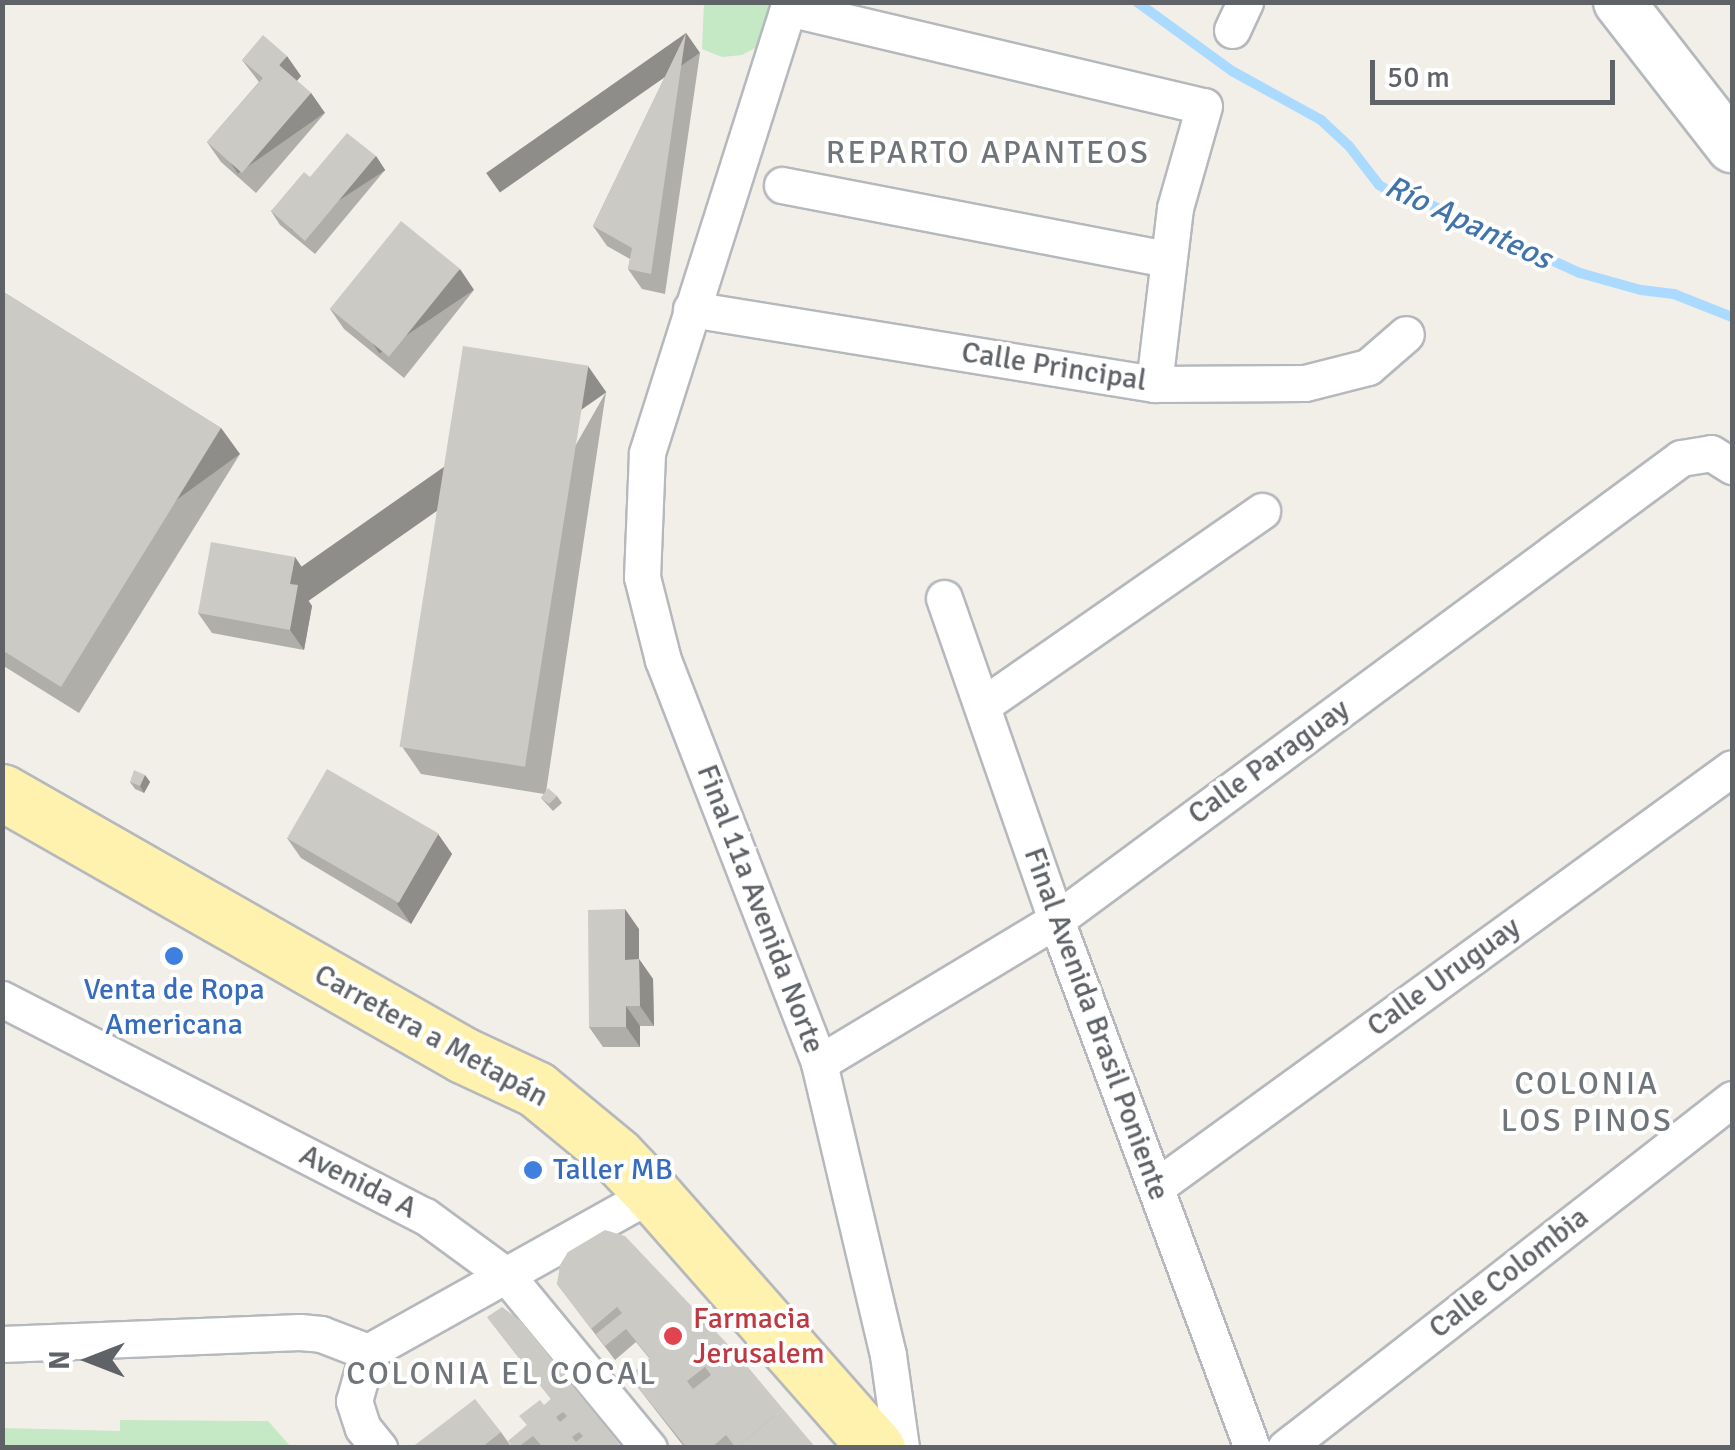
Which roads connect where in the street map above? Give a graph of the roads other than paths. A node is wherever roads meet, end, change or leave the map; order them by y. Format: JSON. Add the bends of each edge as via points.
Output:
{"nodes":[{"id":1,"x":789,"y":6,"type":"edge"},
{"id":2,"x":1629,"y":8,"type":"edge"},
{"id":3,"x":1732,"y":147,"type":"edge"},
{"id":4,"x":782,"y":186,"type":"dead end"},
{"id":5,"x":1167,"y":259,"type":"junction"},
{"id":6,"x":691,"y":308,"type":"junction"},
{"id":7,"x":1406,"y":334,"type":"dead end"},
{"id":8,"x":1154,"y":384,"type":"junction"},
{"id":9,"x":1722,"y":459,"type":"edge"},
{"id":10,"x":1262,"y":511,"type":"dead end"},
{"id":11,"x":944,"y":598,"type":"dead end"},
{"id":12,"x":982,"y":705,"type":"junction"},
{"id":13,"x":1732,"y":768,"type":"edge"},
{"id":14,"x":2,"y":792,"type":"edge"},
{"id":15,"x":1056,"y":920,"type":"junction"},
{"id":16,"x":2,"y":999,"type":"edge"},
{"id":17,"x":818,"y":1063,"type":"junction"},
{"id":18,"x":1732,"y":1099,"type":"edge"},
{"id":19,"x":1156,"y":1187,"type":"junction"},
{"id":20,"x":652,"y":1193,"type":"junction"},
{"id":21,"x":508,"y":1276,"type":"junction"},
{"id":22,"x":2,"y":1344,"type":"edge"},
{"id":23,"x":368,"y":1352,"type":"junction"},
{"id":24,"x":378,"y":1448,"type":"edge"},
{"id":25,"x":650,"y":1448,"type":"edge"},
{"id":26,"x":876,"y":1448,"type":"edge"},
{"id":27,"x":900,"y":1448,"type":"edge"},
{"id":28,"x":1252,"y":1448,"type":"edge"},
{"id":29,"x":1285,"y":1448,"type":"edge"}],
"edges":[{"from":1,"to":5,"type":"street","via":[[1204,106]]},
{"from":1,"to":6,"type":"street","name":"Final 11a Avenida Norte"},
{"from":2,"to":3,"type":"main road"},
{"from":4,"to":5,"type":"street"},
{"from":5,"to":8,"type":"street"},
{"from":6,"to":8,"type":"street","name":"Calle Principal"},
{"from":6,"to":17,"type":"street","name":"Final 11a Avenida Norte","via":[[646,453],[642,543],[648,605],[663,660]]},
{"from":7,"to":8,"type":"street","name":"Calle Principal","via":[[1368,367],[1305,383]]},
{"from":9,"to":15,"type":"street","name":"Calle Paraguay","via":[[1681,458]]},
{"from":10,"to":12,"type":"street"},
{"from":11,"to":12,"type":"street","name":"Final Avenida Brasil Poniente"},
{"from":12,"to":15,"type":"street","name":"Final Avenida Brasil Poniente"},
{"from":13,"to":19,"type":"street","name":"Calle Uruguay"},
{"from":14,"to":20,"type":"main road","name":"Carretera a Metapán","via":[[463,1055],[536,1089],[616,1154]]},
{"from":15,"to":17,"type":"street","name":"Calle Paraguay"},
{"from":15,"to":19,"type":"street","name":"Final Avenida Brasil Poniente"},
{"from":16,"to":21,"type":"street","name":"Avenida A","via":[[425,1216]]},
{"from":17,"to":27,"type":"street","name":"Final 11a Avenida Norte","via":[[888,1355]]},
{"from":18,"to":29,"type":"street","name":"Calle Colombia"},
{"from":19,"to":28,"type":"street","name":"Final Avenida Brasil Poniente"},
{"from":20,"to":21,"type":"street"},
{"from":20,"to":26,"type":"main road","name":"Carretera a Metapán"},
{"from":21,"to":23,"type":"street"},
{"from":21,"to":25,"type":"street","name":"Avenida A"},
{"from":22,"to":23,"type":"street","via":[[300,1332]]},
{"from":23,"to":24,"type":"street","via":[[354,1401]]}]}
